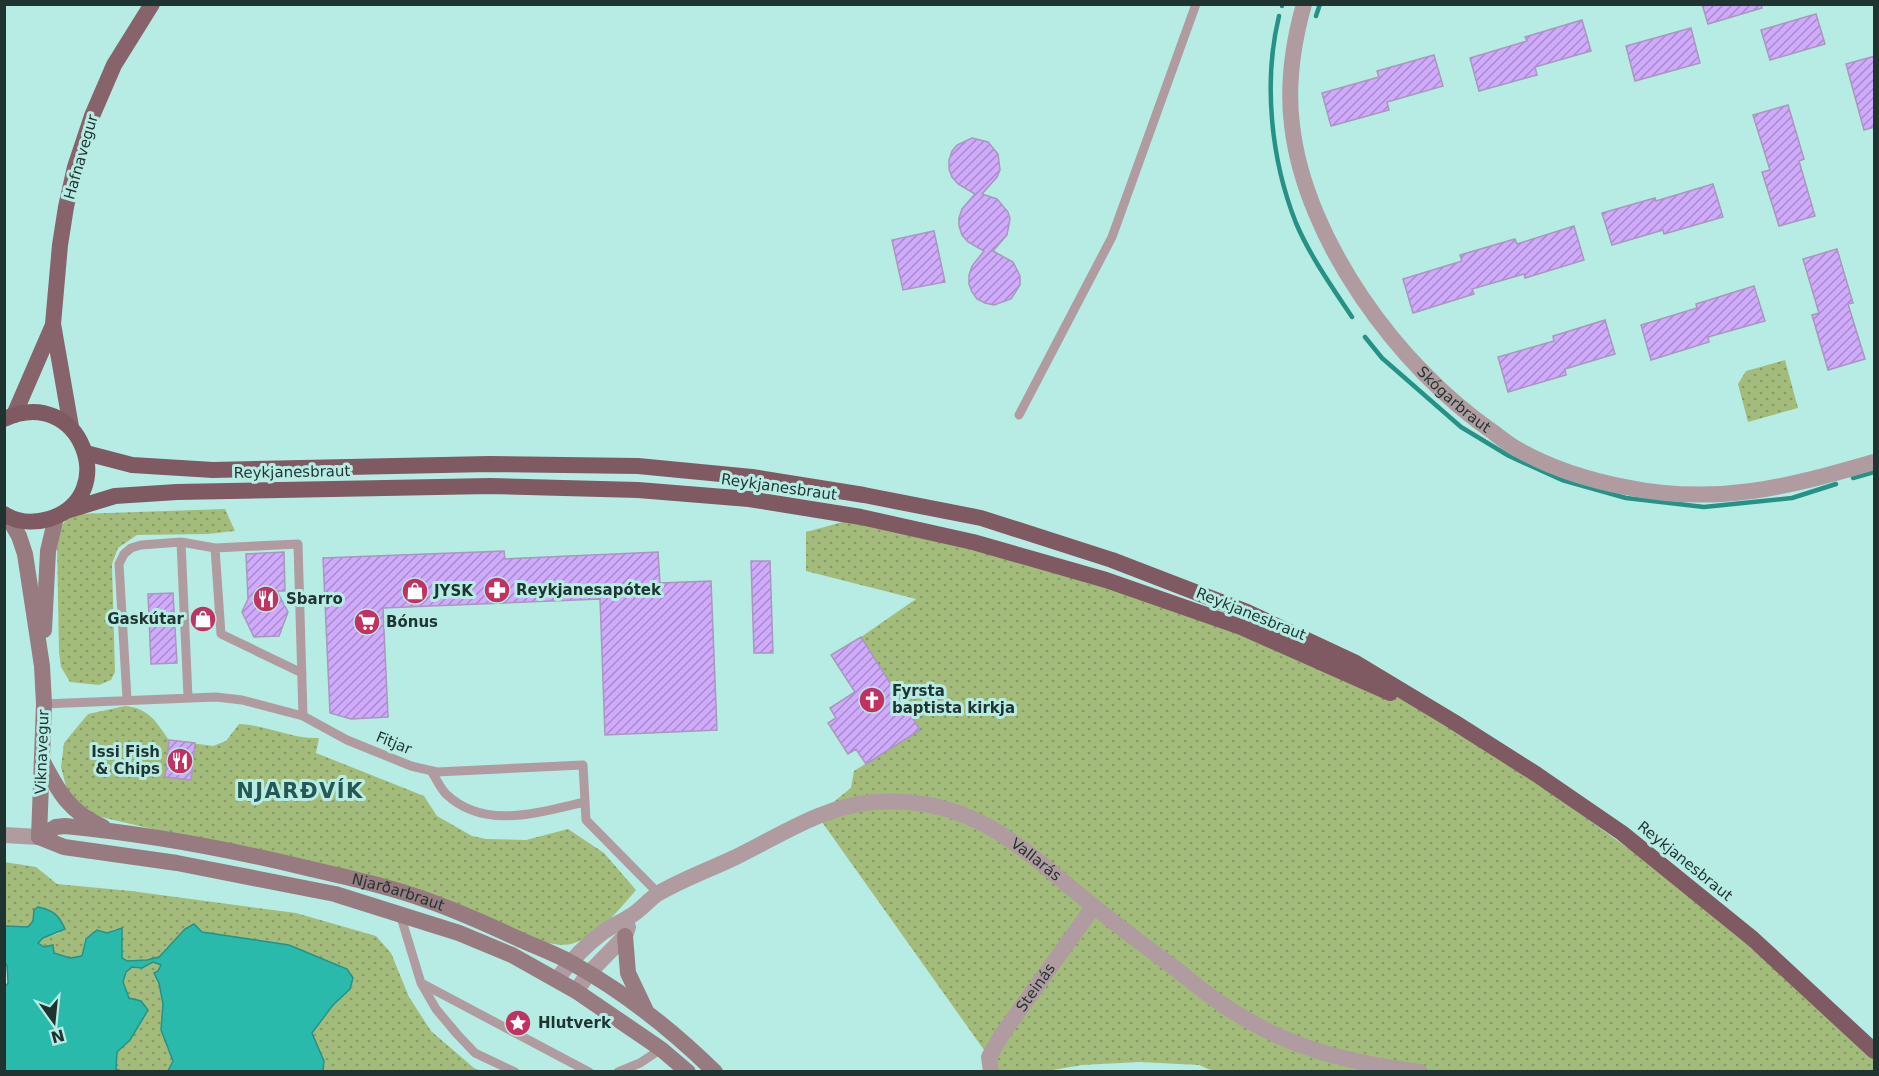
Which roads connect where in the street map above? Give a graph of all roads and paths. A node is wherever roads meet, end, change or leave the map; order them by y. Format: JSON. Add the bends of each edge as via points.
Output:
{"nodes":[{"id":1,"x":152,"y":4,"type":"edge"},
{"id":2,"x":1196,"y":4,"type":"edge"},
{"id":3,"x":1304,"y":4,"type":"edge"},
{"id":4,"x":53,"y":324,"type":"junction"},
{"id":5,"x":1019,"y":415,"type":"dead end"},
{"id":6,"x":9,"y":417,"type":"edge"},
{"id":7,"x":71,"y":427,"type":"junction"},
{"id":8,"x":86,"y":453,"type":"junction"},
{"id":9,"x":1875,"y":462,"type":"edge"},
{"id":10,"x":61,"y":514,"type":"junction"},
{"id":11,"x":6,"y":516,"type":"edge"},
{"id":12,"x":182,"y":542,"type":"junction"},
{"id":13,"x":215,"y":548,"type":"junction"},
{"id":14,"x":42,"y":666,"type":"junction"},
{"id":15,"x":302,"y":673,"type":"junction"},
{"id":16,"x":188,"y":697,"type":"junction"},
{"id":17,"x":127,"y":699,"type":"junction"},
{"id":18,"x":44,"y":704,"type":"junction"},
{"id":19,"x":303,"y":716,"type":"junction"},
{"id":20,"x":1454,"y":722,"type":"junction"},
{"id":21,"x":42,"y":762,"type":"junction"},
{"id":22,"x":431,"y":771,"type":"junction"},
{"id":23,"x":585,"y":802,"type":"junction"},
{"id":24,"x":113,"y":831,"type":"junction"},
{"id":25,"x":4,"y":835,"type":"edge"},
{"id":26,"x":39,"y":837,"type":"junction"},
{"id":27,"x":658,"y":894,"type":"junction"},
{"id":28,"x":1094,"y":906,"type":"junction"},
{"id":29,"x":400,"y":915,"type":"junction"},
{"id":30,"x":633,"y":915,"type":"junction"},
{"id":31,"x":625,"y":936,"type":"junction"},
{"id":32,"x":570,"y":962,"type":"junction"},
{"id":33,"x":589,"y":973,"type":"junction"},
{"id":34,"x":557,"y":979,"type":"junction"},
{"id":35,"x":421,"y":983,"type":"junction"},
{"id":36,"x":576,"y":991,"type":"junction"},
{"id":37,"x":646,"y":1011,"type":"junction"},
{"id":38,"x":661,"y":1049,"type":"junction"},
{"id":39,"x":1875,"y":1051,"type":"edge"},
{"id":40,"x":515,"y":1071,"type":"edge"},
{"id":41,"x":589,"y":1071,"type":"edge"},
{"id":42,"x":618,"y":1071,"type":"edge"},
{"id":43,"x":688,"y":1071,"type":"edge"},
{"id":44,"x":715,"y":1071,"type":"edge"},
{"id":45,"x":991,"y":1071,"type":"edge"},
{"id":46,"x":1420,"y":1071,"type":"edge"}],
"edges":[{"from":1,"to":4,"type":"main road","name":"Hafnavegur","via":[[114,65],[75,167],[60,245]]},
{"from":2,"to":5,"type":"lane","via":[[1112,237]]},
{"from":3,"to":9,"type":"street","name":"Skógarbraut","via":[[1293,58],[1290,101],[1304,182],[1321,226],[1378,320],[1432,381],[1473,419],[1517,449],[1550,465],[1601,482],[1653,492],[1706,495],[1759,491]]},
{"from":4,"to":6,"type":"main road","name":"Hafnavegur"},
{"from":4,"to":7,"type":"main road","name":"Hafnavegur"},
{"from":6,"to":7,"type":"highway","via":[[44,413]]},
{"from":7,"to":8,"type":"highway"},
{"from":8,"to":10,"type":"highway","via":[[85,485]]},
{"from":8,"to":20,"type":"highway","name":"Reykjanesbraut","via":[[132,465],[213,470],[489,464],[639,466],[752,477],[981,518],[1112,560],[1237,608],[1356,663]]},
{"from":10,"to":11,"type":"highway","name":"Reykjanesbraut","via":[[40,522]]},
{"from":10,"to":14,"type":"main road","name":"Viknavegur","via":[[48,551]]},
{"from":10,"to":20,"type":"highway","name":"Reykjanesbraut","via":[[116,496],[177,492],[490,486],[638,490],[749,499],[940,534],[1106,580],[1241,627]]},
{"from":11,"to":14,"type":"main road","name":"Viknavegur","via":[[20,536],[25,554]]},
{"from":12,"to":13,"type":"lane"},
{"from":12,"to":16,"type":"lane"},
{"from":12,"to":17,"type":"lane","via":[[131,548],[119,564]]},
{"from":13,"to":15,"type":"lane","via":[[221,634]]},
{"from":13,"to":15,"type":"lane","via":[[298,544]]},
{"from":14,"to":18,"type":"main road","name":"Viknavegur"},
{"from":15,"to":19,"type":"lane"},
{"from":16,"to":17,"type":"lane","name":"Fitjar"},
{"from":16,"to":19,"type":"lane","name":"Fitjar","via":[[242,700]]},
{"from":17,"to":18,"type":"lane","name":"Fitjar"},
{"from":18,"to":21,"type":"main road","name":"Viknavegur"},
{"from":19,"to":22,"type":"lane","name":"Fitjar","via":[[347,740]]},
{"from":20,"to":39,"type":"highway","name":"Reykjanesbraut","via":[[1622,833],[1753,939]]},
{"from":21,"to":24,"type":"main road","via":[[72,808],[89,821]]},
{"from":21,"to":26,"type":"main road","name":"Viknavegur"},
{"from":22,"to":23,"type":"lane","via":[[445,793],[467,810],[495,817],[538,813]]},
{"from":22,"to":23,"type":"lane","name":"Fitjar","via":[[583,765]]},
{"from":23,"to":27,"type":"lane","name":"Fitjar","via":[[586,820]]},
{"from":24,"to":26,"type":"main road","name":"Njarðarbraut","via":[[65,826]]},
{"from":24,"to":32,"type":"main road","name":"Njarðarbraut","via":[[193,843],[386,888],[465,915]]},
{"from":25,"to":26,"type":"street","name":"Njarðarbraut"},
{"from":26,"to":29,"type":"main road","name":"Njarðarbraut","via":[[64,848],[177,863],[335,894]]},
{"from":27,"to":28,"type":"street","name":"Vallarás","via":[[817,815],[854,805],[892,801],[945,808],[990,826]]},
{"from":27,"to":30,"type":"street","name":"Vallarás"},
{"from":28,"to":45,"type":"street","name":"Steinás","via":[[1001,1036],[989,1057]]},
{"from":28,"to":46,"type":"street","name":"Vallarás","via":[[1223,1005],[1264,1030],[1350,1061]]},
{"from":29,"to":34,"type":"main road","name":"Njarðarbraut","via":[[459,933]]},
{"from":29,"to":35,"type":"lane"},
{"from":30,"to":31,"type":"street","name":"Vallarás"},
{"from":30,"to":32,"type":"street","name":"Vallarás","via":[[600,934]]},
{"from":31,"to":33,"type":"street","name":"Vallarás"},
{"from":31,"to":37,"type":"main road","via":[[628,973]]},
{"from":32,"to":33,"type":"main road","name":"Njarðarbraut"},
{"from":32,"to":34,"type":"street","name":"Vallarás"},
{"from":33,"to":36,"type":"street","name":"Vallarás"},
{"from":33,"to":37,"type":"main road","name":"Njarðarbraut"},
{"from":34,"to":36,"type":"main road","name":"Njarðarbraut"},
{"from":35,"to":40,"type":"lane","via":[[436,1009],[475,1053]]},
{"from":35,"to":41,"type":"lane"},
{"from":36,"to":38,"type":"main road","name":"Njarðarbraut"},
{"from":37,"to":44,"type":"main road","name":"Njarðarbraut"},
{"from":38,"to":42,"type":"lane"},
{"from":38,"to":43,"type":"main road","name":"Njarðarbraut"}]}
